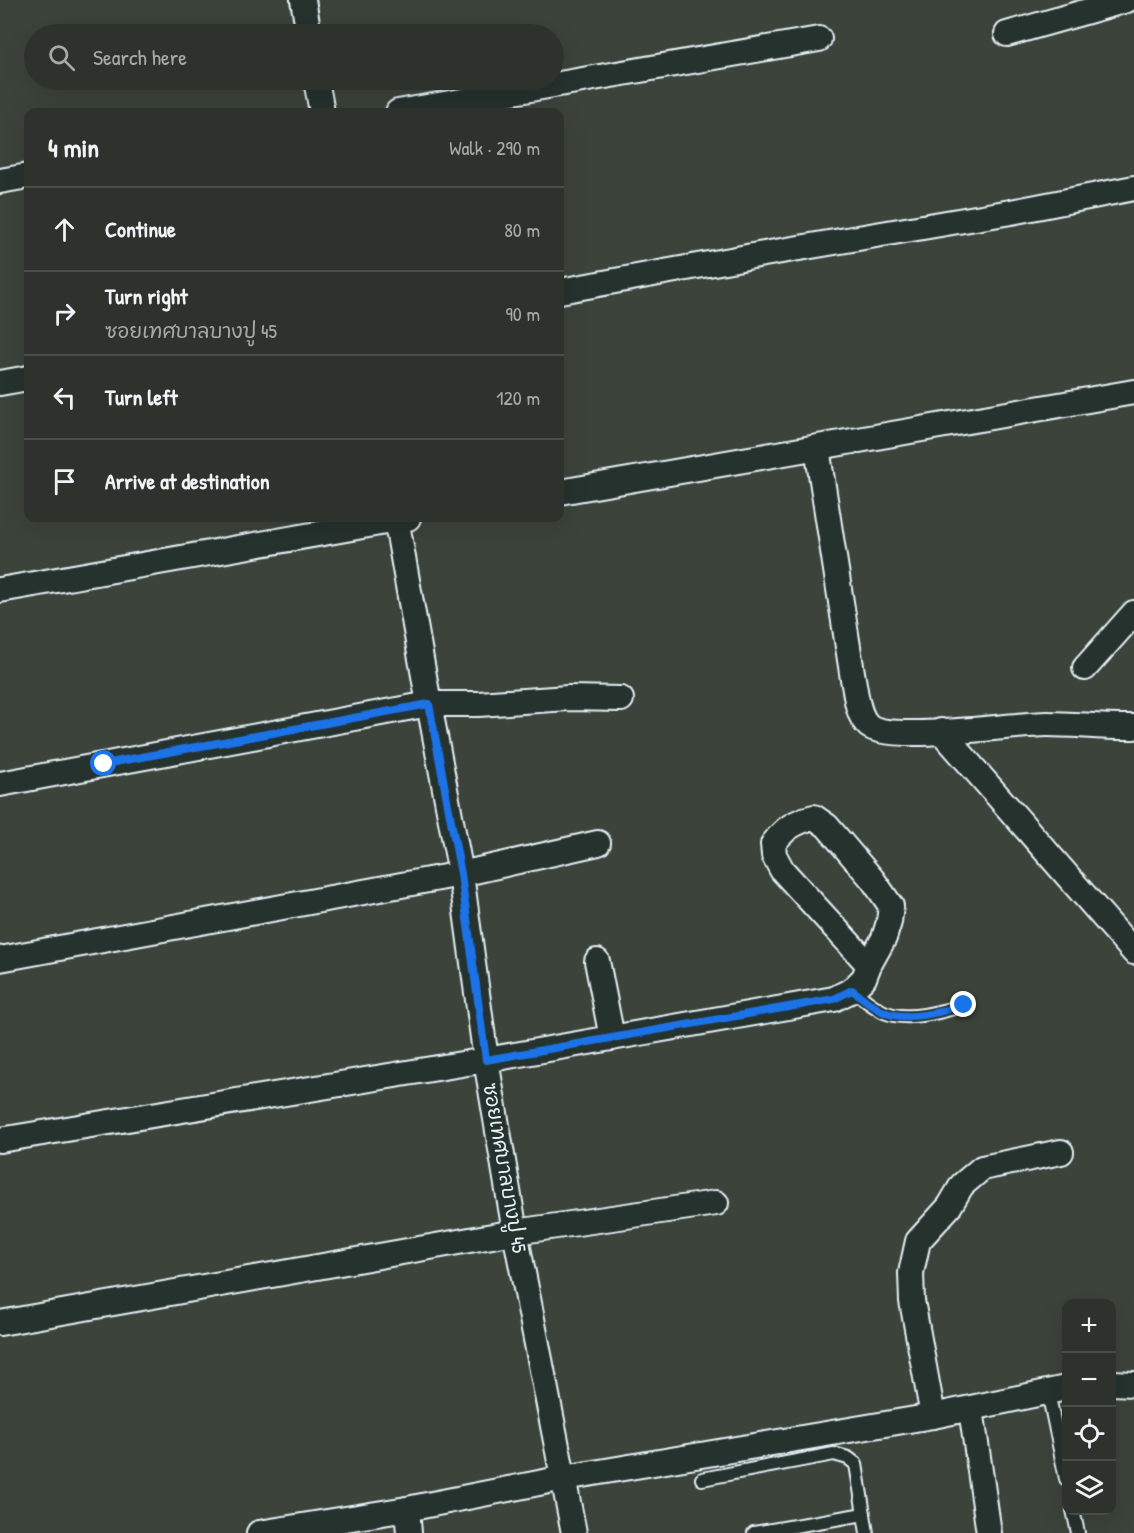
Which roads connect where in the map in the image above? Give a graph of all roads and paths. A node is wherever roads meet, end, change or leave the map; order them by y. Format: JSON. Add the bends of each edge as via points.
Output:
{"nodes":[{"id":1,"x":303,"y":0,"type":"edge"},
{"id":2,"x":1123,"y":0,"type":"edge"},
{"id":3,"x":307,"y":24,"type":"edge"},
{"id":4,"x":1007,"y":34,"type":"dead end"},
{"id":5,"x":819,"y":39,"type":"dead end"},
{"id":6,"x":564,"y":83,"type":"edge"},
{"id":7,"x":318,"y":90,"type":"edge"},
{"id":8,"x":525,"y":90,"type":"edge"},
{"id":9,"x":321,"y":108,"type":"edge"},
{"id":10,"x":421,"y":108,"type":"edge"},
{"id":11,"x":24,"y":177,"type":"edge"},
{"id":12,"x":0,"y":181,"type":"edge"},
{"id":13,"x":1134,"y":188,"type":"edge"},
{"id":14,"x":564,"y":290,"type":"edge"},
{"id":15,"x":24,"y":379,"type":"edge"},
{"id":16,"x":0,"y":383,"type":"edge"},
{"id":17,"x":1134,"y":392,"type":"edge"},
{"id":18,"x":817,"y":448,"type":"junction"},
{"id":19,"x":564,"y":491,"type":"edge"},
{"id":20,"x":378,"y":522,"type":"edge"},
{"id":21,"x":401,"y":522,"type":"edge"},
{"id":22,"x":0,"y":591,"type":"edge"},
{"id":23,"x":1134,"y":613,"type":"edge"},
{"id":24,"x":1085,"y":668,"type":"dead end"},
{"id":25,"x":621,"y":699,"type":"dead end"},
{"id":26,"x":429,"y":704,"type":"junction"},
{"id":27,"x":1134,"y":727,"type":"edge"},
{"id":28,"x":941,"y":732,"type":"junction"},
{"id":29,"x":0,"y":784,"type":"edge"},
{"id":30,"x":598,"y":843,"type":"dead end"},
{"id":31,"x":461,"y":874,"type":"junction"},
{"id":32,"x":1134,"y":952,"type":"edge"},
{"id":33,"x":0,"y":959,"type":"edge"},
{"id":34,"x":597,"y":961,"type":"dead end"},
{"id":35,"x":869,"y":964,"type":"junction"},
{"id":36,"x":852,"y":990,"type":"junction"},
{"id":37,"x":964,"y":1005,"type":"dead end"},
{"id":38,"x":612,"y":1038,"type":"junction"},
{"id":39,"x":486,"y":1060,"type":"junction"},
{"id":40,"x":0,"y":1140,"type":"edge"},
{"id":41,"x":1061,"y":1152,"type":"dead end"},
{"id":42,"x":716,"y":1203,"type":"dead end"},
{"id":43,"x":515,"y":1232,"type":"junction"},
{"id":44,"x":0,"y":1323,"type":"edge"},
{"id":45,"x":1116,"y":1383,"type":"edge"},
{"id":46,"x":1134,"y":1384,"type":"edge"},
{"id":47,"x":1058,"y":1390,"type":"edge"},
{"id":48,"x":971,"y":1409,"type":"junction"},
{"id":49,"x":933,"y":1416,"type":"junction"},
{"id":50,"x":1064,"y":1461,"type":"edge"},
{"id":51,"x":564,"y":1478,"type":"junction"},
{"id":52,"x":702,"y":1479,"type":"dead end"},
{"id":53,"x":407,"y":1509,"type":"junction"},
{"id":54,"x":864,"y":1514,"type":"junction"},
{"id":55,"x":1074,"y":1515,"type":"edge"},
{"id":56,"x":291,"y":1530,"type":"edge"},
{"id":57,"x":259,"y":1533,"type":"edge"},
{"id":58,"x":409,"y":1533,"type":"edge"},
{"id":59,"x":574,"y":1533,"type":"edge"},
{"id":60,"x":754,"y":1533,"type":"edge"},
{"id":61,"x":867,"y":1533,"type":"edge"},
{"id":62,"x":989,"y":1533,"type":"edge"},
{"id":63,"x":1078,"y":1533,"type":"edge"}],
"edges":[{"from":1,"to":3,"type":"street"},
{"from":2,"to":4,"type":"street"},
{"from":5,"to":6,"type":"street"},
{"from":7,"to":9,"type":"street"},
{"from":8,"to":10,"type":"street"},
{"from":11,"to":12,"type":"street"},
{"from":13,"to":14,"type":"street"},
{"from":15,"to":16,"type":"street"},
{"from":17,"to":18,"type":"street"},
{"from":18,"to":19,"type":"street"},
{"from":18,"to":28,"type":"street","via":[[861,714],[868,725],[889,733]]},
{"from":20,"to":22,"type":"street"},
{"from":21,"to":26,"type":"street","name":"ซอยเทศบาลบางปู 45"},
{"from":23,"to":24,"type":"street"},
{"from":25,"to":26,"type":"street"},
{"from":26,"to":29,"type":"street"},
{"from":26,"to":31,"type":"street","name":"ซอยเทศบาลบางปู 45"},
{"from":27,"to":28,"type":"street","via":[[1047,724]]},
{"from":28,"to":32,"type":"street"},
{"from":30,"to":31,"type":"street"},
{"from":31,"to":33,"type":"street"},
{"from":31,"to":39,"type":"street","name":"ซอยเทศบาลบางปู 45"},
{"from":34,"to":38,"type":"street"},
{"from":35,"to":35,"type":"street","via":[[884,938],[891,906],[827,826],[814,817],[801,820],[773,844],[774,855],[782,870]]},
{"from":35,"to":36,"type":"street","via":[[864,978]]},
{"from":36,"to":37,"type":"lane","via":[[896,1017]]},
{"from":36,"to":38,"type":"street","via":[[834,999]]},
{"from":38,"to":39,"type":"street"},
{"from":39,"to":40,"type":"street"},
{"from":39,"to":43,"type":"street","name":"ซอยเทศบาลบางปู 45"},
{"from":41,"to":49,"type":"street","via":[[982,1168],[962,1185],[949,1207],[918,1240],[911,1273],[912,1301]]},
{"from":42,"to":43,"type":"street"},
{"from":43,"to":44,"type":"street"},
{"from":43,"to":51,"type":"street","name":"ซอยเทศบาลบางปู 45"},
{"from":45,"to":46,"type":"street"},
{"from":47,"to":48,"type":"street"},
{"from":47,"to":50,"type":"lane"},
{"from":48,"to":49,"type":"street"},
{"from":48,"to":62,"type":"street"},
{"from":49,"to":51,"type":"street"},
{"from":51,"to":53,"type":"street"},
{"from":51,"to":59,"type":"street","name":"ซอยเทศบาลบางปู 45"},
{"from":52,"to":54,"type":"lane","via":[[834,1454],[856,1464]]},
{"from":53,"to":56,"type":"street"},
{"from":53,"to":58,"type":"street"},
{"from":54,"to":60,"type":"lane"},
{"from":54,"to":61,"type":"lane"},
{"from":55,"to":63,"type":"lane"},
{"from":56,"to":57,"type":"street"}]}
